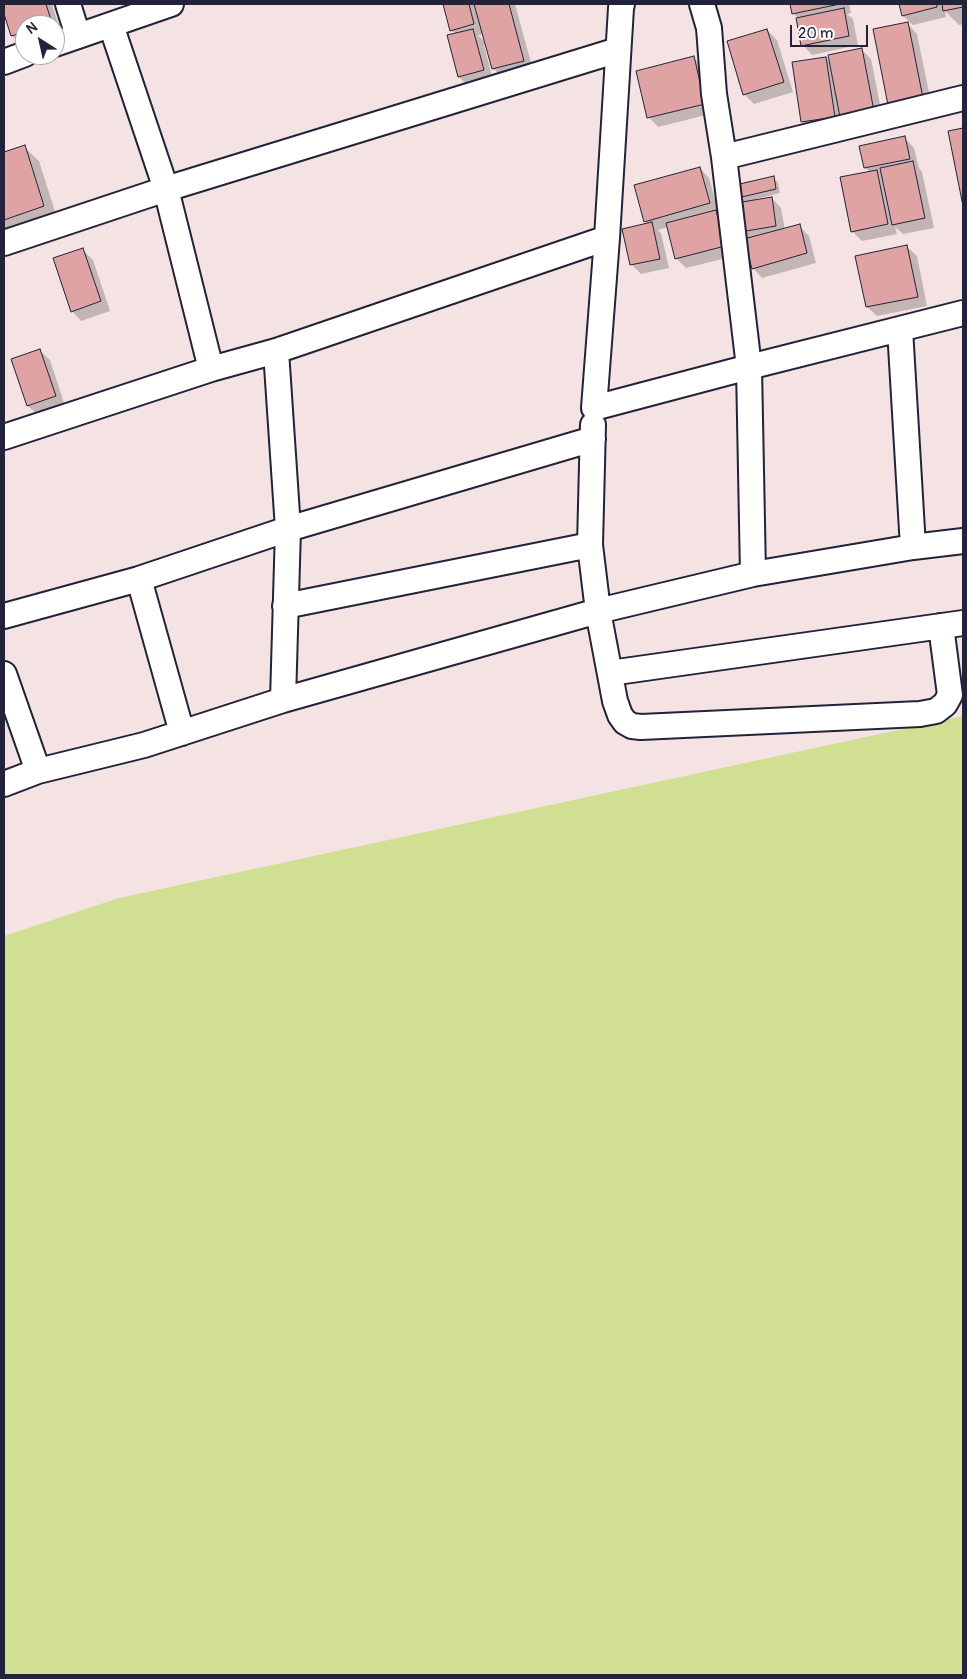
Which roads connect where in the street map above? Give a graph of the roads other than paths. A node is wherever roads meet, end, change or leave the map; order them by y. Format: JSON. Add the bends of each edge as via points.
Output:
{"nodes":[{"id":1,"x":68,"y":4,"type":"edge"},
{"id":2,"x":171,"y":4,"type":"edge"},
{"id":3,"x":622,"y":4,"type":"edge"},
{"id":4,"x":702,"y":4,"type":"edge"},
{"id":5,"x":111,"y":24,"type":"junction"},
{"id":6,"x":78,"y":36,"type":"junction"},
{"id":7,"x":65,"y":41,"type":"edge"},
{"id":8,"x":618,"y":50,"type":"junction"},
{"id":9,"x":963,"y":98,"type":"edge"},
{"id":10,"x":724,"y":156,"type":"junction"},
{"id":11,"x":166,"y":190,"type":"junction"},
{"id":12,"x":607,"y":238,"type":"junction"},
{"id":13,"x":4,"y":243,"type":"edge"},
{"id":14,"x":963,"y":313,"type":"edge"},
{"id":15,"x":900,"y":329,"type":"junction"},
{"id":16,"x":276,"y":351,"type":"junction"},
{"id":17,"x":749,"y":367,"type":"junction"},
{"id":18,"x":211,"y":369,"type":"junction"},
{"id":19,"x":594,"y":408,"type":"junction"},
{"id":20,"x":4,"y":438,"type":"edge"},
{"id":21,"x":593,"y":439,"type":"junction"},
{"id":22,"x":288,"y":529,"type":"junction"},
{"id":23,"x":963,"y":541,"type":"edge"},
{"id":24,"x":590,"y":545,"type":"junction"},
{"id":25,"x":913,"y":547,"type":"junction"},
{"id":26,"x":753,"y":574,"type":"junction"},
{"id":27,"x":139,"y":579,"type":"junction"},
{"id":28,"x":285,"y":606,"type":"junction"},
{"id":29,"x":598,"y":611,"type":"junction"},
{"id":30,"x":4,"y":616,"type":"edge"},
{"id":31,"x":952,"y":624,"type":"edge"},
{"id":32,"x":610,"y":673,"type":"junction"},
{"id":33,"x":4,"y":674,"type":"edge"},
{"id":34,"x":283,"y":700,"type":"junction"},
{"id":35,"x":182,"y":733,"type":"junction"},
{"id":36,"x":38,"y":771,"type":"junction"},
{"id":37,"x":4,"y":784,"type":"edge"}],
"edges":[{"from":1,"to":6,"type":"street"},
{"from":2,"to":5,"type":"street"},
{"from":3,"to":8,"type":"street"},
{"from":4,"to":10,"type":"street","via":[[709,28],[714,94]]},
{"from":5,"to":6,"type":"street"},
{"from":5,"to":11,"type":"street"},
{"from":6,"to":7,"type":"street"},
{"from":8,"to":11,"type":"street"},
{"from":8,"to":12,"type":"street"},
{"from":9,"to":10,"type":"street"},
{"from":10,"to":17,"type":"street"},
{"from":11,"to":13,"type":"street"},
{"from":11,"to":18,"type":"street"},
{"from":12,"to":16,"type":"street"},
{"from":12,"to":19,"type":"street"},
{"from":14,"to":15,"type":"street"},
{"from":15,"to":17,"type":"street"},
{"from":15,"to":25,"type":"street"},
{"from":16,"to":18,"type":"street"},
{"from":16,"to":22,"type":"street"},
{"from":17,"to":19,"type":"street"},
{"from":17,"to":26,"type":"street"},
{"from":18,"to":20,"type":"street"},
{"from":19,"to":21,"type":"street"},
{"from":21,"to":22,"type":"street"},
{"from":21,"to":24,"type":"street"},
{"from":22,"to":27,"type":"street"},
{"from":22,"to":28,"type":"street"},
{"from":23,"to":25,"type":"street"},
{"from":24,"to":28,"type":"street"},
{"from":24,"to":29,"type":"street"},
{"from":25,"to":26,"type":"street"},
{"from":26,"to":29,"type":"street"},
{"from":27,"to":30,"type":"street"},
{"from":27,"to":35,"type":"street"},
{"from":28,"to":34,"type":"street"},
{"from":29,"to":32,"type":"street"},
{"from":29,"to":34,"type":"street"},
{"from":31,"to":32,"type":"street"},
{"from":31,"to":32,"type":"street","via":[[950,695],[936,711],[920,714],[632,726],[620,715]]},
{"from":33,"to":36,"type":"street"},
{"from":34,"to":35,"type":"street"},
{"from":35,"to":36,"type":"street"},
{"from":36,"to":37,"type":"street"}]}
